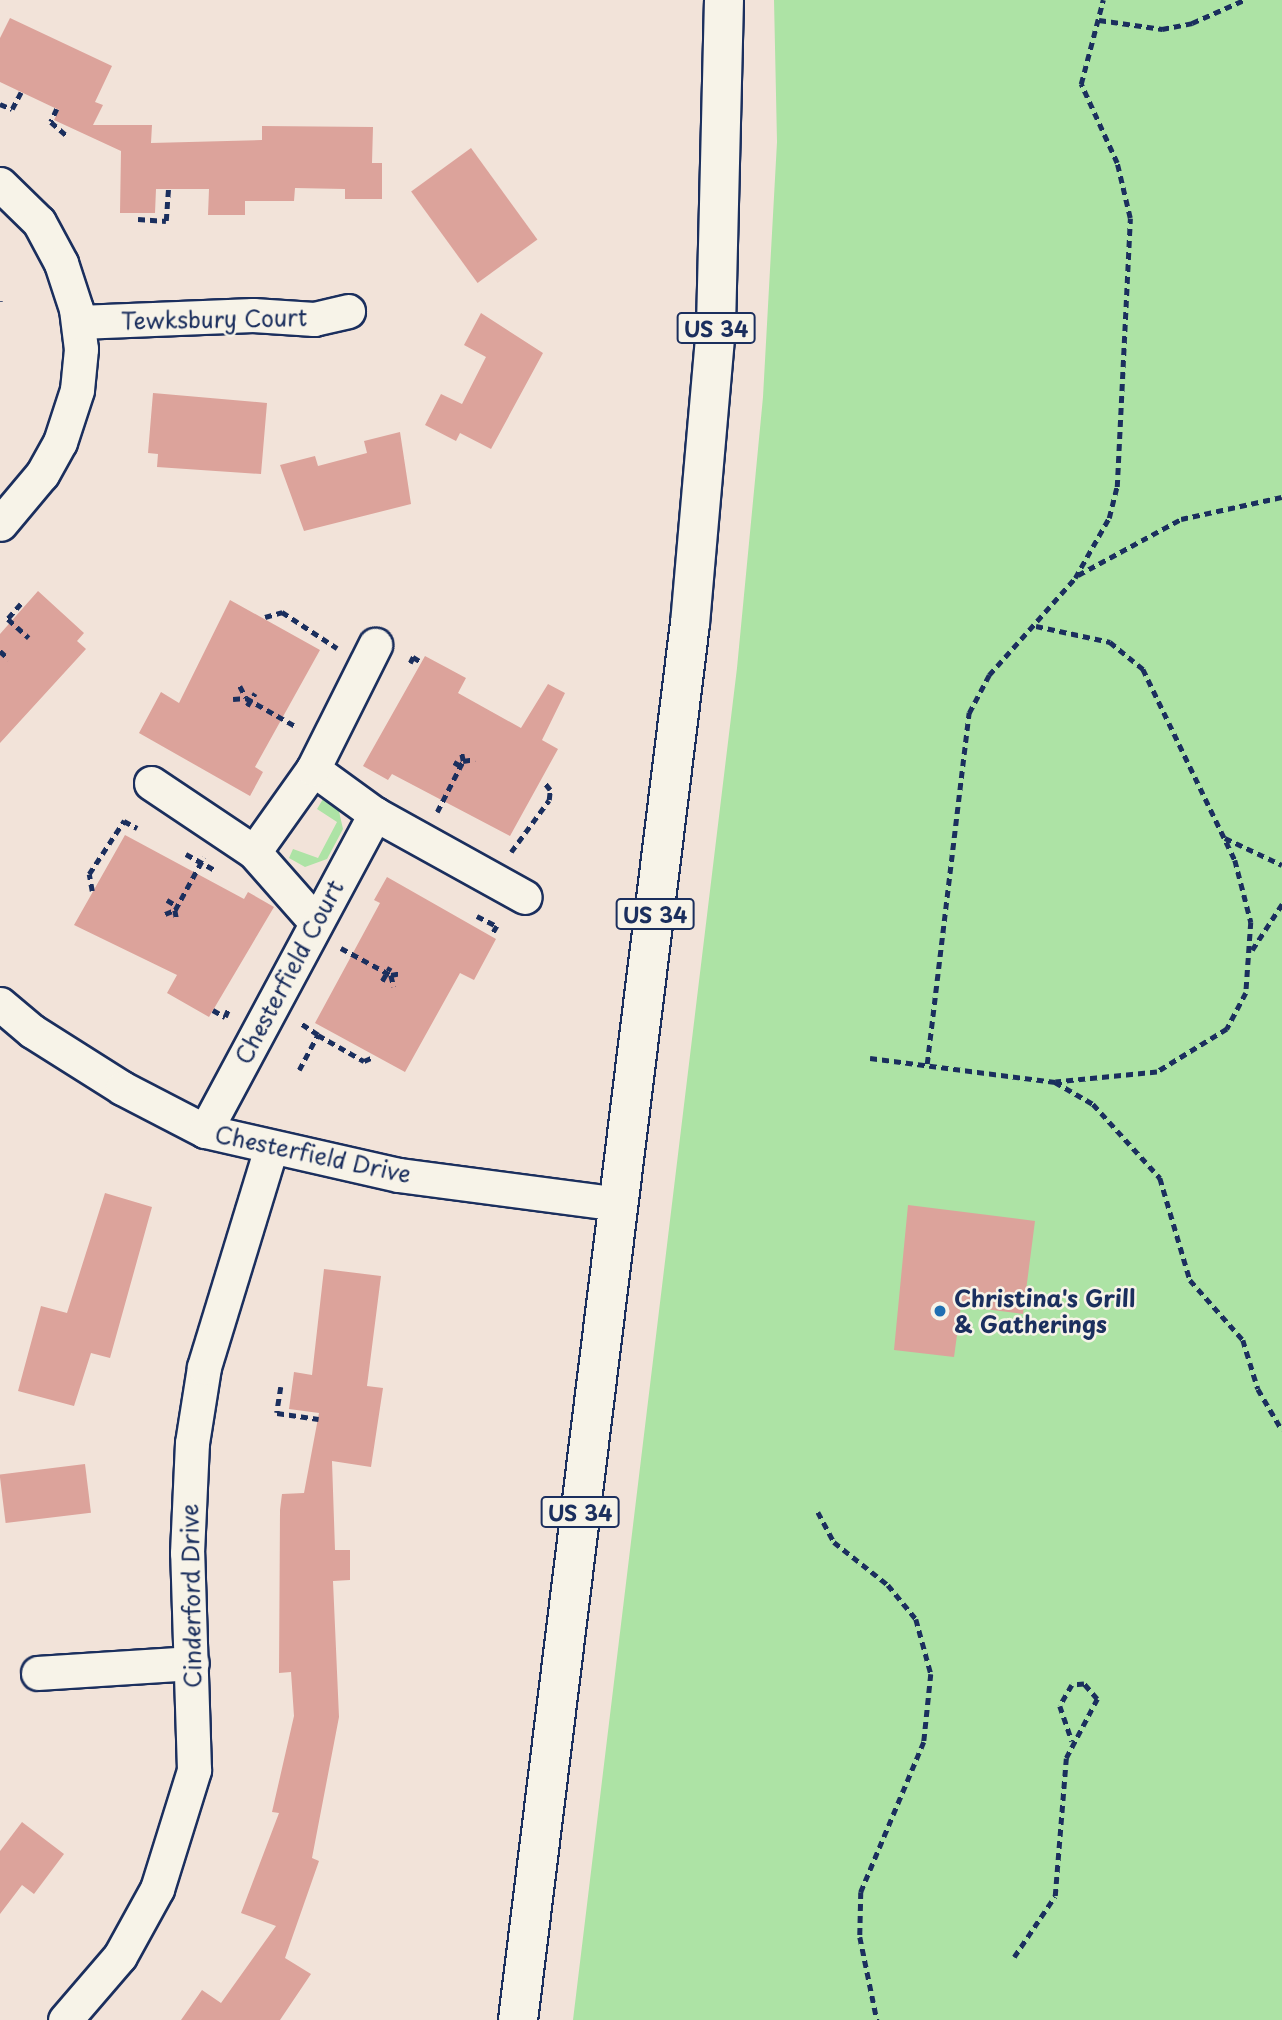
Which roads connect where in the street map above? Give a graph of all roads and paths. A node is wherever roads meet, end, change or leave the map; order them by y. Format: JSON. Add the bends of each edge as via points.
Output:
{"nodes":[{"id":1,"x":724,"y":0,"type":"edge"},
{"id":2,"x":1103,"y":0,"type":"edge"},
{"id":3,"x":1244,"y":0,"type":"edge"},
{"id":4,"x":1100,"y":20,"type":"junction"},
{"id":5,"x":21,"y":92,"type":"dead end"},
{"id":6,"x":0,"y":104,"type":"edge"},
{"id":7,"x":57,"y":108,"type":"dead end"},
{"id":8,"x":67,"y":136,"type":"dead end"},
{"id":9,"x":0,"y":184,"type":"edge"},
{"id":10,"x":168,"y":189,"type":"dead end"},
{"id":11,"x":138,"y":219,"type":"dead end"},
{"id":12,"x":348,"y":311,"type":"dead end"},
{"id":13,"x":79,"y":322,"type":"junction"},
{"id":14,"x":1282,"y":497,"type":"edge"},
{"id":15,"x":0,"y":524,"type":"edge"},
{"id":16,"x":1074,"y":578,"type":"junction"},
{"id":17,"x":21,"y":604,"type":"dead end"},
{"id":18,"x":265,"y":617,"type":"dead end"},
{"id":19,"x":1036,"y":626,"type":"junction"},
{"id":20,"x":29,"y":638,"type":"dead end"},
{"id":21,"x":375,"y":645,"type":"dead end"},
{"id":22,"x":0,"y":651,"type":"edge"},
{"id":23,"x":334,"y":654,"type":"dead end"},
{"id":24,"x":9,"y":659,"type":"dead end"},
{"id":25,"x":421,"y":662,"type":"dead end"},
{"id":26,"x":410,"y":663,"type":"dead end"},
{"id":27,"x":240,"y":685,"type":"dead end"},
{"id":28,"x":255,"y":693,"type":"dead end"},
{"id":29,"x":233,"y":699,"type":"dead end"},
{"id":30,"x":248,"y":701,"type":"junction"},
{"id":31,"x":304,"y":730,"type":"dead end"},
{"id":32,"x":461,"y":751,"type":"dead end"},
{"id":33,"x":475,"y":759,"type":"dead end"},
{"id":34,"x":454,"y":762,"type":"dead end"},
{"id":35,"x":462,"y":764,"type":"junction"},
{"id":36,"x":313,"y":769,"type":"junction"},
{"id":37,"x":543,"y":781,"type":"dead end"},
{"id":38,"x":151,"y":783,"type":"dead end"},
{"id":39,"x":375,"y":814,"type":"junction"},
{"id":40,"x":434,"y":818,"type":"dead end"},
{"id":41,"x":137,"y":828,"type":"dead end"},
{"id":42,"x":1224,"y":838,"type":"junction"},
{"id":43,"x":210,"y":847,"type":"dead end"},
{"id":44,"x":505,"y":849,"type":"dead end"},
{"id":45,"x":254,"y":852,"type":"junction"},
{"id":46,"x":186,"y":854,"type":"dead end"},
{"id":47,"x":201,"y":862,"type":"junction"},
{"id":48,"x":1282,"y":865,"type":"edge"},
{"id":49,"x":215,"y":870,"type":"dead end"},
{"id":50,"x":92,"y":891,"type":"dead end"},
{"id":51,"x":525,"y":897,"type":"dead end"},
{"id":52,"x":167,"y":900,"type":"dead end"},
{"id":53,"x":1282,"y":904,"type":"edge"},
{"id":54,"x":176,"y":908,"type":"junction"},
{"id":55,"x":165,"y":914,"type":"dead end"},
{"id":56,"x":477,"y":916,"type":"dead end"},
{"id":57,"x":177,"y":920,"type":"dead end"},
{"id":58,"x":314,"y":920,"type":"junction"},
{"id":59,"x":492,"y":935,"type":"dead end"},
{"id":60,"x":336,"y":945,"type":"dead end"},
{"id":61,"x":1251,"y":951,"type":"junction"},
{"id":62,"x":390,"y":967,"type":"dead end"},
{"id":63,"x":401,"y":973,"type":"dead end"},
{"id":64,"x":389,"y":974,"type":"junction"},
{"id":65,"x":382,"y":981,"type":"dead end"},
{"id":66,"x":394,"y":987,"type":"dead end"},
{"id":67,"x":0,"y":1004,"type":"edge"},
{"id":68,"x":214,"y":1010,"type":"dead end"},
{"id":69,"x":228,"y":1010,"type":"dead end"},
{"id":70,"x":300,"y":1026,"type":"dead end"},
{"id":71,"x":318,"y":1035,"type":"junction"},
{"id":72,"x":373,"y":1057,"type":"dead end"},
{"id":73,"x":870,"y":1058,"type":"dead end"},
{"id":74,"x":927,"y":1065,"type":"junction"},
{"id":75,"x":299,"y":1070,"type":"dead end"},
{"id":76,"x":1055,"y":1082,"type":"junction"},
{"id":77,"x":205,"y":1130,"type":"junction"},
{"id":78,"x":271,"y":1148,"type":"junction"},
{"id":79,"x":619,"y":1204,"type":"junction"},
{"id":80,"x":281,"y":1387,"type":"dead end"},
{"id":81,"x":319,"y":1419,"type":"dead end"},
{"id":82,"x":1282,"y":1430,"type":"edge"},
{"id":83,"x":818,"y":1512,"type":"dead end"},
{"id":84,"x":191,"y":1663,"type":"junction"},
{"id":85,"x":38,"y":1673,"type":"dead end"},
{"id":86,"x":1072,"y":1741,"type":"junction"},
{"id":87,"x":1014,"y":1956,"type":"dead end"},
{"id":88,"x":65,"y":2020,"type":"edge"},
{"id":89,"x":518,"y":2020,"type":"edge"},
{"id":90,"x":877,"y":2020,"type":"edge"}],
"edges":[{"from":1,"to":79,"type":"main road","number":"US 34","via":[[724,138],[707,449]]},
{"from":2,"to":4,"type":"path"},
{"from":3,"to":4,"type":"path","via":[[1192,23],[1162,29]]},
{"from":4,"to":16,"type":"path","via":[[1081,84],[1117,163],[1130,232],[1117,487],[1109,518]]},
{"from":5,"to":6,"type":"path","via":[[12,109]]},
{"from":7,"to":8,"type":"path","via":[[51,122]]},
{"from":9,"to":13,"type":"street","via":[[47,235]]},
{"from":10,"to":11,"type":"path","via":[[166,220]]},
{"from":12,"to":13,"type":"street","name":"Tewksbury Court","via":[[314,319],[253,315]]},
{"from":13,"to":15,"type":"street","via":[[80,377],[65,429],[42,474]]},
{"from":14,"to":16,"type":"path","via":[[1181,519]]},
{"from":16,"to":19,"type":"path"},
{"from":17,"to":20,"type":"path","via":[[8,619]]},
{"from":18,"to":23,"type":"path","via":[[286,613],[296,626],[337,648]]},
{"from":19,"to":42,"type":"path","via":[[1110,642],[1143,669]]},
{"from":19,"to":74,"type":"path","via":[[989,676],[969,713]]},
{"from":21,"to":36,"type":"street"},
{"from":22,"to":24,"type":"path"},
{"from":25,"to":26,"type":"path","via":[[413,657]]},
{"from":27,"to":30,"type":"path"},
{"from":28,"to":30,"type":"path"},
{"from":29,"to":30,"type":"path"},
{"from":30,"to":31,"type":"path"},
{"from":32,"to":35,"type":"path"},
{"from":33,"to":35,"type":"path"},
{"from":34,"to":35,"type":"path"},
{"from":35,"to":40,"type":"path"},
{"from":36,"to":39,"type":"street"},
{"from":36,"to":45,"type":"street"},
{"from":37,"to":44,"type":"path","via":[[550,790],[549,800],[513,853]]},
{"from":38,"to":45,"type":"street"},
{"from":39,"to":51,"type":"street"},
{"from":39,"to":58,"type":"street","name":"Chesterfield Court"},
{"from":41,"to":50,"type":"path","via":[[124,821],[89,874]]},
{"from":42,"to":48,"type":"path"},
{"from":42,"to":61,"type":"path","via":[[1246,889]]},
{"from":43,"to":47,"type":"path"},
{"from":45,"to":58,"type":"street"},
{"from":46,"to":47,"type":"path"},
{"from":47,"to":49,"type":"path"},
{"from":47,"to":54,"type":"path"},
{"from":52,"to":54,"type":"path"},
{"from":53,"to":61,"type":"path"},
{"from":54,"to":55,"type":"path"},
{"from":54,"to":57,"type":"path"},
{"from":56,"to":59,"type":"path","via":[[497,926]]},
{"from":58,"to":77,"type":"street","name":"Chesterfield Court"},
{"from":60,"to":64,"type":"path"},
{"from":61,"to":76,"type":"path","via":[[1246,993],[1227,1029],[1209,1043],[1157,1072]]},
{"from":62,"to":64,"type":"path"},
{"from":63,"to":64,"type":"path"},
{"from":64,"to":65,"type":"path"},
{"from":64,"to":66,"type":"path"},
{"from":67,"to":77,"type":"street","name":"Chesterfield Drive","via":[[122,1088]]},
{"from":68,"to":69,"type":"path","via":[[225,1017]]},
{"from":70,"to":71,"type":"path"},
{"from":71,"to":72,"type":"path","via":[[364,1061]]},
{"from":71,"to":75,"type":"path"},
{"from":73,"to":74,"type":"path"},
{"from":74,"to":76,"type":"path"},
{"from":76,"to":82,"type":"path","via":[[1093,1104],[1154,1169],[1168,1195],[1177,1248],[1189,1280],[1242,1340],[1258,1389]]},
{"from":77,"to":78,"type":"street","name":"Chesterfield Drive"},
{"from":78,"to":79,"type":"street","name":"Chesterfield Drive","via":[[399,1175]]},
{"from":78,"to":84,"type":"street","name":"Cinderford Drive","via":[[203,1372],[192,1443],[187,1553]]},
{"from":79,"to":89,"type":"main road","number":"US 34"},
{"from":80,"to":81,"type":"path","via":[[277,1413]]},
{"from":83,"to":90,"type":"path","via":[[834,1542],[888,1585],[916,1619],[931,1674],[924,1742],[869,1866],[860,1903],[860,1937]]},
{"from":84,"to":85,"type":"street"},
{"from":84,"to":88,"type":"street","name":"Cinderford Drive","via":[[194,1770],[180,1829],[157,1889],[120,1956]]},
{"from":86,"to":86,"type":"path","via":[[1095,1712],[1097,1699],[1084,1684],[1072,1685],[1060,1706]]},
{"from":86,"to":87,"type":"path","via":[[1063,1778],[1055,1896]]}]}
